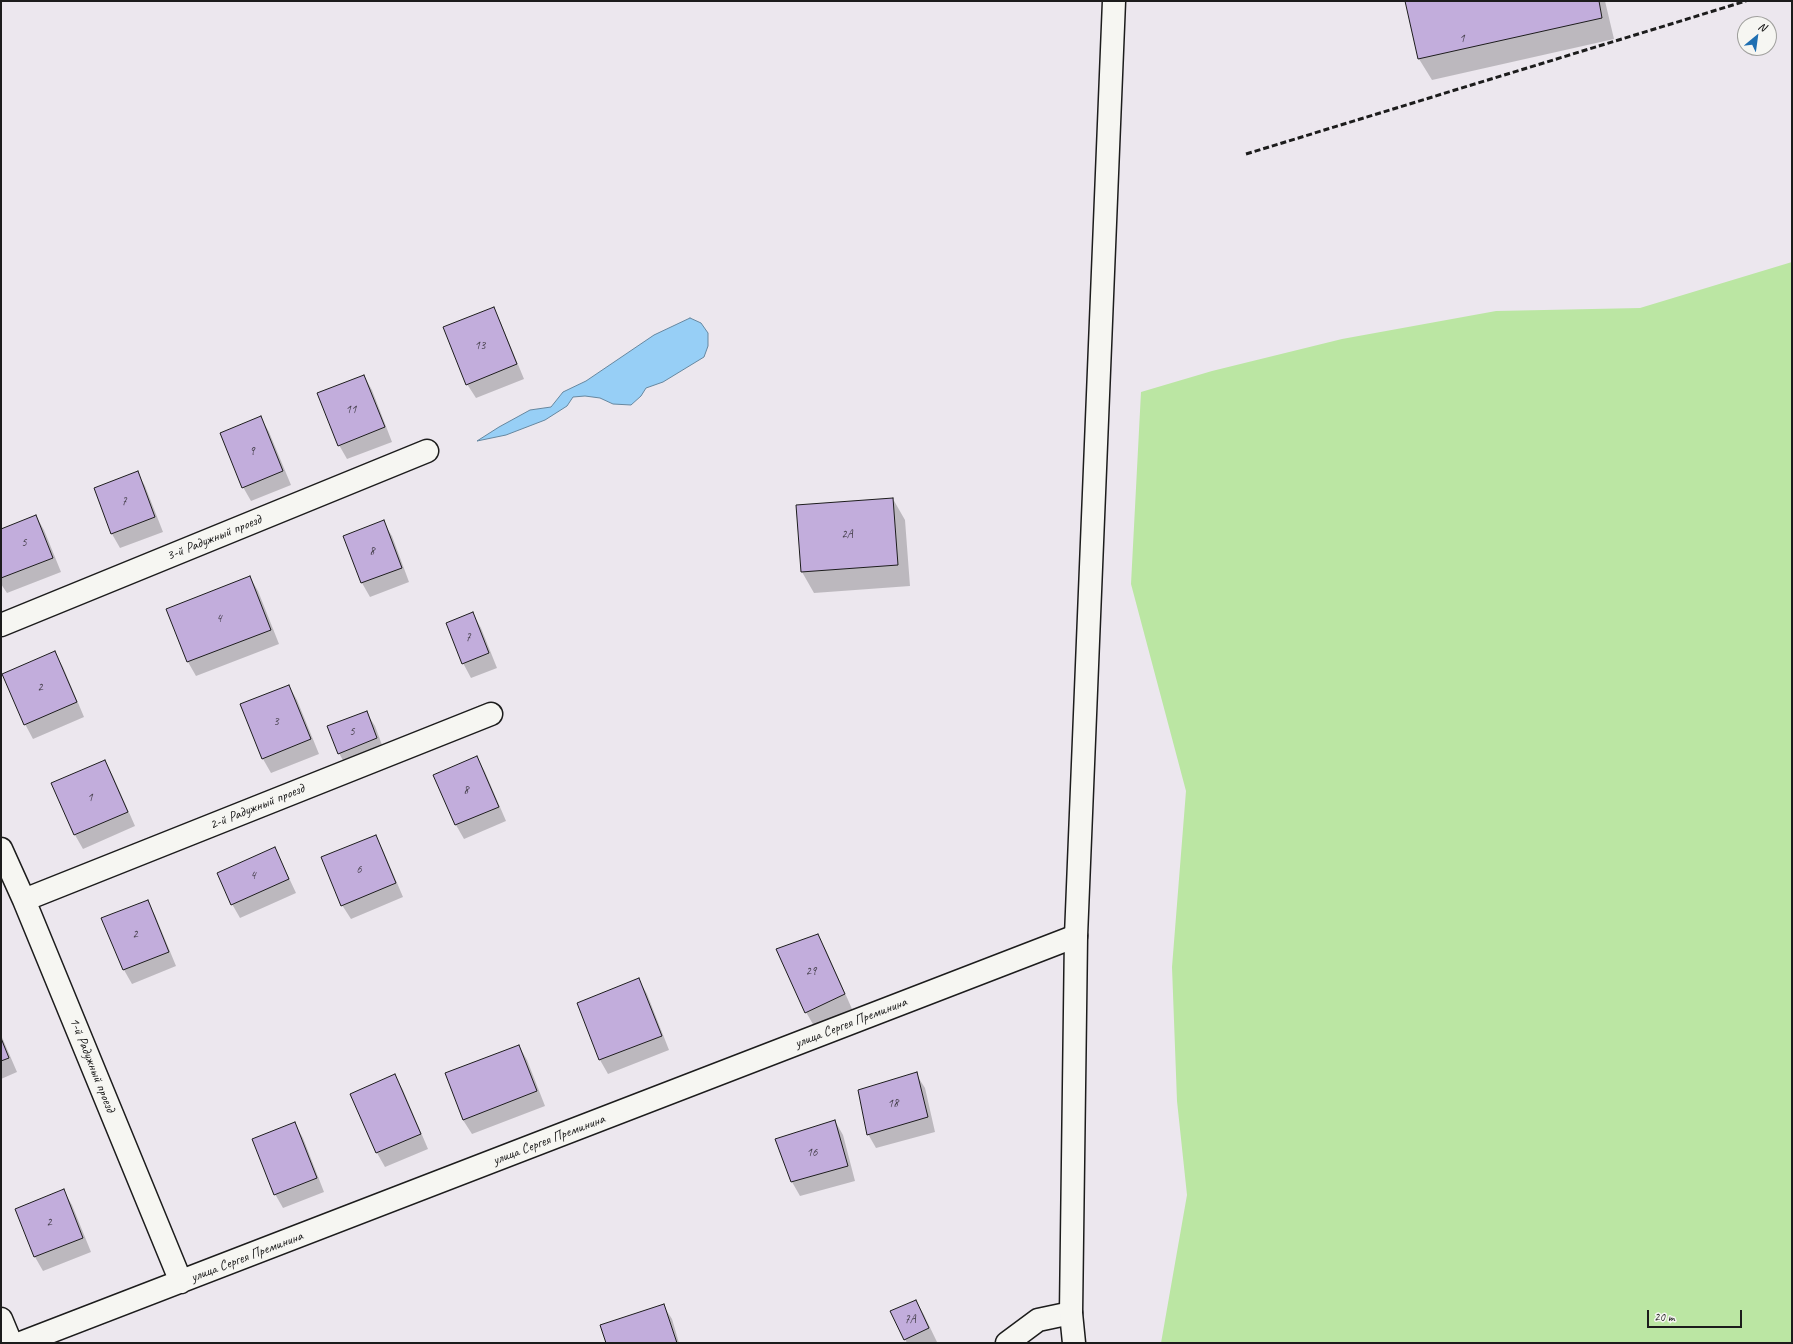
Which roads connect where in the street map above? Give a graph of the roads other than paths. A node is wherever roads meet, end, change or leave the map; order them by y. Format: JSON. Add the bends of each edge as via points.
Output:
{"nodes":[{"id":1,"x":1114,"y":1,"type":"edge"},
{"id":2,"x":427,"y":451,"type":"dead end"},
{"id":3,"x":1,"y":625,"type":"edge"},
{"id":4,"x":491,"y":714,"type":"dead end"},
{"id":5,"x":1,"y":849,"type":"edge"},
{"id":6,"x":24,"y":900,"type":"junction"},
{"id":7,"x":1076,"y":936,"type":"junction"},
{"id":8,"x":181,"y":1282,"type":"junction"},
{"id":9,"x":1072,"y":1313,"type":"junction"},
{"id":10,"x":1,"y":1319,"type":"edge"},
{"id":11,"x":10,"y":1343,"type":"edge"},
{"id":12,"x":21,"y":1343,"type":"edge"},
{"id":13,"x":1007,"y":1343,"type":"edge"},
{"id":14,"x":1074,"y":1343,"type":"edge"}],
"edges":[{"from":1,"to":7,"type":"street"},
{"from":2,"to":3,"type":"street","name":"3-й Радужный проезд"},
{"from":4,"to":6,"type":"street","name":"2-й Радужный проезд"},
{"from":5,"to":6,"type":"street","name":"1-й Радужный проезд"},
{"from":6,"to":8,"type":"street","name":"1-й Радужный проезд"},
{"from":7,"to":8,"type":"street","name":"улица Сергея Преминина"},
{"from":7,"to":9,"type":"street"},
{"from":8,"to":12,"type":"street","name":"улица Сергея Преминина"},
{"from":9,"to":13,"type":"street","via":[[1038,1320]]},
{"from":9,"to":14,"type":"street"},
{"from":10,"to":11,"type":"street"}]}
